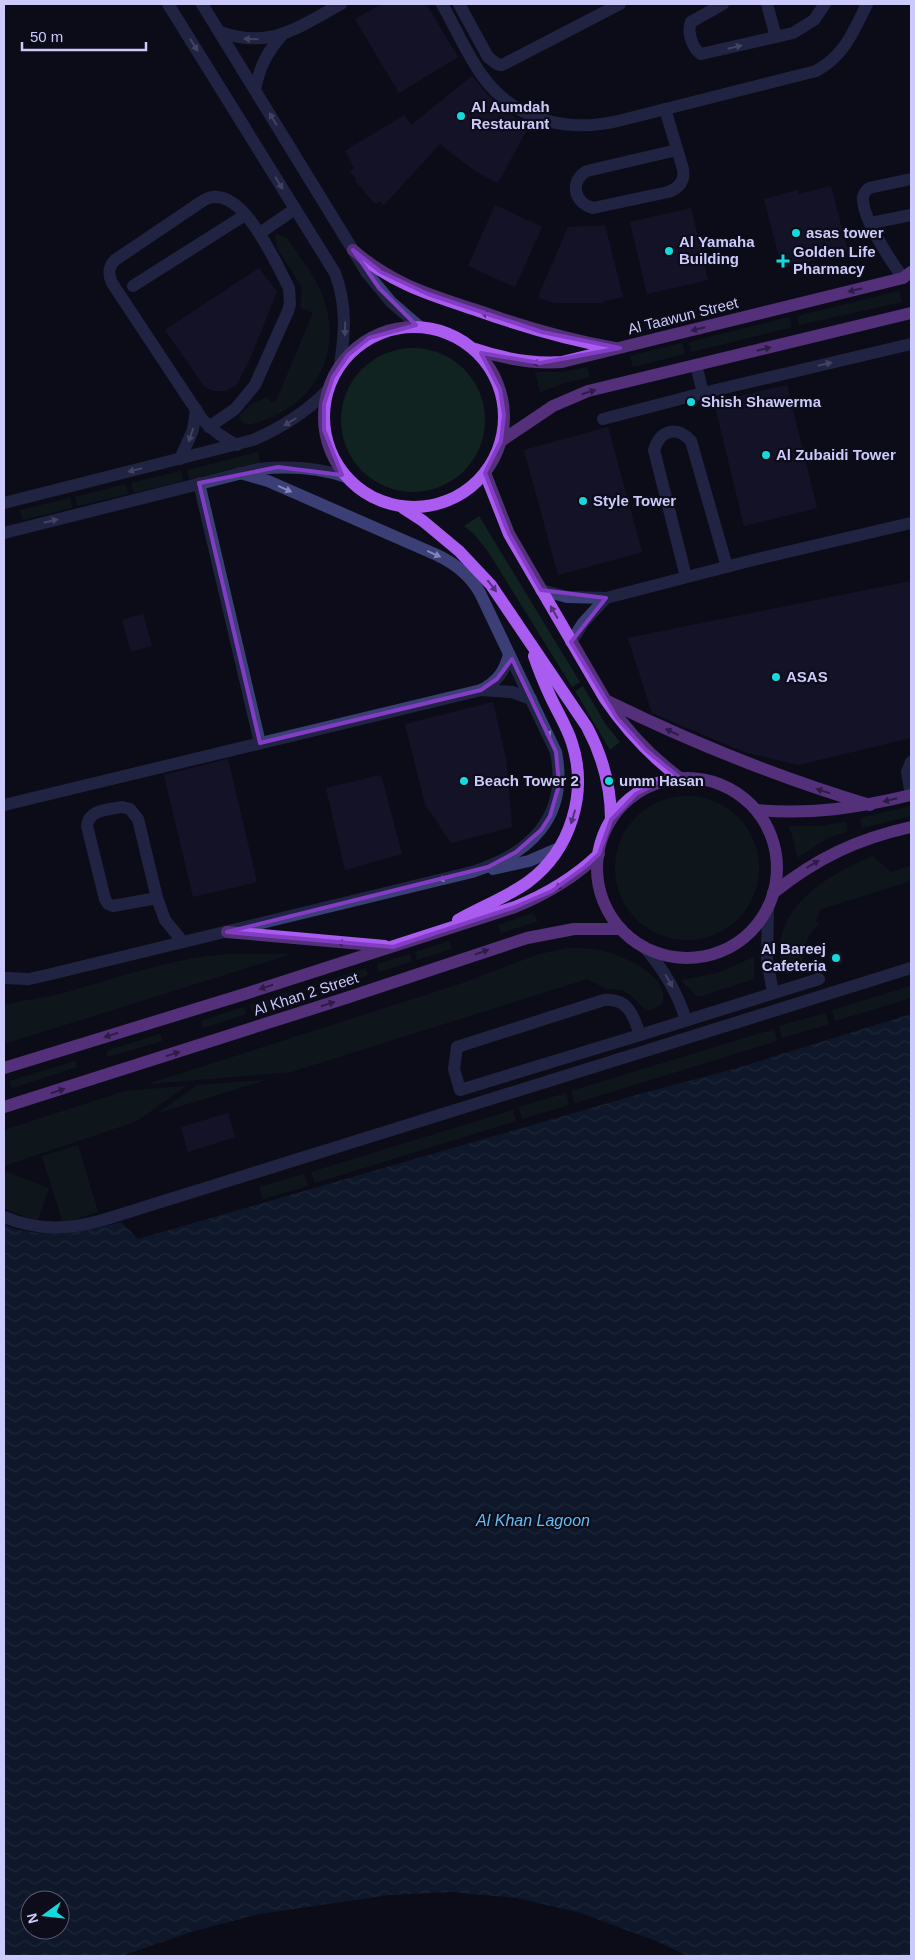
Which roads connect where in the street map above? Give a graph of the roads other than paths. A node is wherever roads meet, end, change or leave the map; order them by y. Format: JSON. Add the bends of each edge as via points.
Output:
{"nodes":[{"id":1,"x":168,"y":4,"type":"edge"},
{"id":2,"x":202,"y":4,"type":"edge"},
{"id":3,"x":341,"y":4,"type":"edge"},
{"id":4,"x":442,"y":4,"type":"edge"},
{"id":5,"x":459,"y":4,"type":"edge"},
{"id":6,"x":620,"y":4,"type":"edge"},
{"id":7,"x":723,"y":4,"type":"edge"},
{"id":8,"x":766,"y":4,"type":"edge"},
{"id":9,"x":825,"y":4,"type":"edge"},
{"id":10,"x":867,"y":4,"type":"edge"},
{"id":11,"x":220,"y":32,"type":"junction"},
{"id":12,"x":282,"y":35,"type":"junction"},
{"id":13,"x":776,"y":37,"type":"junction"},
{"id":14,"x":255,"y":90,"type":"junction"},
{"id":15,"x":665,"y":109,"type":"junction"},
{"id":16,"x":677,"y":150,"type":"junction"},
{"id":17,"x":911,"y":179,"type":"edge"},
{"id":18,"x":295,"y":209,"type":"junction"},
{"id":19,"x":245,"y":215,"type":"junction"},
{"id":20,"x":911,"y":215,"type":"edge"},
{"id":21,"x":870,"y":223,"type":"junction"},
{"id":22,"x":260,"y":232,"type":"junction"},
{"id":23,"x":352,"y":250,"type":"junction"},
{"id":24,"x":907,"y":275,"type":"edge"},
{"id":25,"x":133,"y":286,"type":"dead end"},
{"id":26,"x":911,"y":313,"type":"edge"},
{"id":27,"x":420,"y":327,"type":"junction"},
{"id":28,"x":911,"y":344,"type":"edge"},
{"id":29,"x":471,"y":347,"type":"junction"},
{"id":30,"x":620,"y":348,"type":"junction"},
{"id":31,"x":340,"y":365,"type":"junction"},
{"id":32,"x":696,"y":365,"type":"junction"},
{"id":33,"x":327,"y":391,"type":"junction"},
{"id":34,"x":703,"y":393,"type":"junction"},
{"id":35,"x":196,"y":409,"type":"junction"},
{"id":36,"x":603,"y":419,"type":"dead end"},
{"id":37,"x":209,"y":427,"type":"junction"},
{"id":38,"x":501,"y":441,"type":"junction"},
{"id":39,"x":237,"y":445,"type":"junction"},
{"id":40,"x":180,"y":459,"type":"junction"},
{"id":41,"x":240,"y":473,"type":"junction"},
{"id":42,"x":485,"y":473,"type":"junction"},
{"id":43,"x":346,"y":477,"type":"junction"},
{"id":44,"x":199,"y":483,"type":"junction"},
{"id":45,"x":4,"y":503,"type":"edge"},
{"id":46,"x":404,"y":508,"type":"junction"},
{"id":47,"x":911,"y":523,"type":"edge"},
{"id":48,"x":4,"y":533,"type":"edge"},
{"id":49,"x":727,"y":567,"type":"junction"},
{"id":50,"x":686,"y":577,"type":"junction"},
{"id":51,"x":541,"y":590,"type":"junction"},
{"id":52,"x":606,"y":598,"type":"junction"},
{"id":53,"x":528,"y":638,"type":"junction"},
{"id":54,"x":571,"y":642,"type":"junction"},
{"id":55,"x":509,"y":654,"type":"junction"},
{"id":56,"x":481,"y":690,"type":"junction"},
{"id":57,"x":531,"y":699,"type":"junction"},
{"id":58,"x":605,"y":700,"type":"junction"},
{"id":59,"x":260,"y":743,"type":"junction"},
{"id":60,"x":911,"y":762,"type":"edge"},
{"id":61,"x":680,"y":778,"type":"junction"},
{"id":62,"x":911,"y":795,"type":"edge"},
{"id":63,"x":4,"y":805,"type":"edge"},
{"id":64,"x":870,"y":805,"type":"junction"},
{"id":65,"x":756,"y":810,"type":"junction"},
{"id":66,"x":611,"y":820,"type":"junction"},
{"id":67,"x":911,"y":827,"type":"edge"},
{"id":68,"x":559,"y":848,"type":"junction"},
{"id":69,"x":599,"y":854,"type":"junction"},
{"id":70,"x":472,"y":872,"type":"junction"},
{"id":71,"x":773,"y":893,"type":"junction"},
{"id":72,"x":157,"y":898,"type":"junction"},
{"id":73,"x":768,"y":906,"type":"junction"},
{"id":74,"x":621,"y":929,"type":"junction"},
{"id":75,"x":226,"y":932,"type":"junction"},
{"id":76,"x":429,"y":935,"type":"junction"},
{"id":77,"x":183,"y":942,"type":"junction"},
{"id":78,"x":393,"y":947,"type":"junction"},
{"id":79,"x":644,"y":947,"type":"junction"},
{"id":80,"x":911,"y":968,"type":"edge"},
{"id":81,"x":4,"y":978,"type":"edge"},
{"id":82,"x":819,"y":979,"type":"dead end"},
{"id":83,"x":773,"y":993,"type":"junction"},
{"id":84,"x":686,"y":1020,"type":"junction"},
{"id":85,"x":640,"y":1035,"type":"junction"},
{"id":86,"x":4,"y":1068,"type":"edge"},
{"id":87,"x":8,"y":1106,"type":"edge"},
{"id":88,"x":4,"y":1217,"type":"edge"}],
"edges":[{"from":1,"to":18,"type":"street","one_way":true},
{"from":2,"to":11,"type":"street"},
{"from":3,"to":12,"type":"street"},
{"from":4,"to":15,"type":"street","via":[[482,75],[502,96],[525,112],[543,120],[580,126],[599,125]]},
{"from":5,"to":6,"type":"street","via":[[488,57],[502,65]]},
{"from":7,"to":13,"type":"street","one_way":true,"via":[[691,22],[690,30],[698,52],[704,54]]},
{"from":8,"to":13,"type":"street"},
{"from":9,"to":13,"type":"street","via":[[808,26]]},
{"from":10,"to":15,"type":"street","via":[[843,50],[816,71]]},
{"from":12,"to":11,"type":"street","one_way":true,"via":[[244,39]]},
{"from":11,"to":14,"type":"street"},
{"from":12,"to":14,"type":"street","via":[[266,54]]},
{"from":23,"to":14,"type":"street","one_way":true},
{"from":15,"to":16,"type":"street"},
{"from":16,"to":16,"type":"street","via":[[684,174],[681,184],[673,190],[593,208],[583,204],[576,194],[576,183],[587,171]]},
{"from":17,"to":21,"type":"street","via":[[869,188],[864,192],[863,201]]},
{"from":18,"to":22,"type":"street"},
{"from":18,"to":31,"type":"street","one_way":true,"via":[[340,286],[345,326]]},
{"from":19,"to":22,"type":"street"},
{"from":19,"to":25,"type":"street"},
{"from":19,"to":35,"type":"street","via":[[225,199],[209,198],[115,260],[109,268],[112,282]]},
{"from":20,"to":21,"type":"street"},
{"from":21,"to":24,"type":"street","via":[[882,246]]},
{"from":22,"to":37,"type":"street","via":[[289,288],[290,304],[255,385],[235,409]]},
{"from":23,"to":27,"type":"street","via":[[379,288]]},
{"from":30,"to":23,"type":"main road","one_way":true,"via":[[542,332],[428,294],[396,280]]},
{"from":24,"to":30,"type":"main road","name":"Al Taawun Street","one_way":true},
{"from":32,"to":26,"type":"main road","one_way":true},
{"from":27,"to":29,"type":"main road","via":[[447,333]]},
{"from":27,"to":31,"type":"main road","via":[[381,333],[358,346]]},
{"from":34,"to":28,"type":"street","one_way":true},
{"from":30,"to":29,"type":"main road","name":"Al Taawun Street","one_way":true,"via":[[569,361],[540,363],[496,356]]},
{"from":29,"to":38,"type":"main road","via":[[489,366],[500,389],[504,415]]},
{"from":31,"to":33,"type":"main road"},
{"from":32,"to":34,"type":"street"},
{"from":38,"to":32,"type":"main road","one_way":true,"via":[[536,416],[570,398]]},
{"from":33,"to":39,"type":"street","one_way":true,"via":[[286,424]]},
{"from":33,"to":43,"type":"main road","via":[[323,417],[327,443]]},
{"from":34,"to":36,"type":"street"},
{"from":35,"to":37,"type":"street"},
{"from":35,"to":40,"type":"street","one_way":true,"via":[[193,430]]},
{"from":37,"to":39,"type":"street"},
{"from":38,"to":42,"type":"main road"},
{"from":39,"to":40,"type":"street"},
{"from":40,"to":45,"type":"street","one_way":true},
{"from":41,"to":43,"type":"street","via":[[297,467]]},
{"from":41,"to":44,"type":"street"},
{"from":41,"to":55,"type":"street","one_way":true,"via":[[274,484],[453,563],[474,583]]},
{"from":42,"to":46,"type":"main road","via":[[466,492],[449,501],[430,507]]},
{"from":42,"to":51,"type":"main road","via":[[509,534]]},
{"from":43,"to":46,"type":"main road","via":[[366,494]]},
{"from":48,"to":44,"type":"street","one_way":true},
{"from":44,"to":59,"type":"street"},
{"from":46,"to":53,"type":"main road","one_way":true,"via":[[442,535],[476,567]]},
{"from":47,"to":49,"type":"street"},
{"from":49,"to":50,"type":"street"},
{"from":49,"to":50,"type":"street","via":[[691,441],[686,435],[670,432],[662,435],[654,450]]},
{"from":50,"to":52,"type":"street"},
{"from":51,"to":52,"type":"street","via":[[567,597]]},
{"from":54,"to":51,"type":"main road","one_way":true},
{"from":52,"to":54,"type":"street"},
{"from":53,"to":66,"type":"main road","via":[[596,744],[609,781]]},
{"from":53,"to":68,"type":"main road","one_way":true,"via":[[576,757],[576,804]]},
{"from":54,"to":58,"type":"main road"},
{"from":55,"to":56,"type":"street","via":[[497,679]]},
{"from":55,"to":57,"type":"street"},
{"from":56,"to":57,"type":"street","via":[[512,692]]},
{"from":56,"to":59,"type":"street"},
{"from":57,"to":70,"type":"street","one_way":true,"via":[[556,752],[559,768],[556,801],[550,816],[530,842],[502,860]]},
{"from":58,"to":61,"type":"main road","via":[[641,745]]},
{"from":64,"to":58,"type":"main road","one_way":true,"via":[[735,760]]},
{"from":59,"to":63,"type":"street"},
{"from":60,"to":62,"type":"street","via":[[908,772]]},
{"from":61,"to":65,"type":"main road","via":[[708,780],[722,785]]},
{"from":61,"to":66,"type":"main road","via":[[657,783],[636,794]]},
{"from":62,"to":64,"type":"main road","one_way":true},
{"from":64,"to":65,"type":"main road","via":[[817,812]]},
{"from":65,"to":71,"type":"main road","via":[[771,835],[775,849]]},
{"from":66,"to":69,"type":"main road"},
{"from":71,"to":67,"type":"main road","one_way":true,"via":[[833,853],[877,835]]},
{"from":68,"to":70,"type":"street","via":[[510,866]]},
{"from":68,"to":76,"type":"main road","via":[[528,882]]},
{"from":69,"to":74,"type":"main road","via":[[598,880],[602,894]]},
{"from":69,"to":76,"type":"main road","name":"Al Khan 2 Street","one_way":true,"via":[[569,880],[534,900]]},
{"from":70,"to":75,"type":"street","one_way":true},
{"from":71,"to":73,"type":"main road"},
{"from":72,"to":72,"type":"street","via":[[134,811],[122,807],[94,814],[87,826],[106,902],[113,906]]},
{"from":72,"to":77,"type":"street","via":[[165,920]]},
{"from":73,"to":79,"type":"main road","via":[[744,938],[715,953],[682,958]]},
{"from":73,"to":83,"type":"street","via":[[767,959]]},
{"from":74,"to":79,"type":"main road"},
{"from":87,"to":74,"type":"main road","name":"Al Khan 2 Street","one_way":true,"via":[[512,942],[574,929]]},
{"from":75,"to":77,"type":"street"},
{"from":78,"to":75,"type":"main road","one_way":true},
{"from":76,"to":78,"type":"main road","name":"Al Khan 2 Street"},
{"from":77,"to":81,"type":"street","via":[[29,979]]},
{"from":78,"to":86,"type":"main road","name":"Al Khan 2 Street","one_way":true},
{"from":79,"to":84,"type":"street","one_way":true,"via":[[674,988]]},
{"from":80,"to":88,"type":"street","via":[[103,1220],[72,1228],[56,1228],[24,1224]]},
{"from":82,"to":83,"type":"street"},
{"from":83,"to":84,"type":"street"},
{"from":84,"to":85,"type":"street"},
{"from":85,"to":85,"type":"street","via":[[628,1007],[604,1000],[457,1047],[455,1076],[460,1090]]}]}
